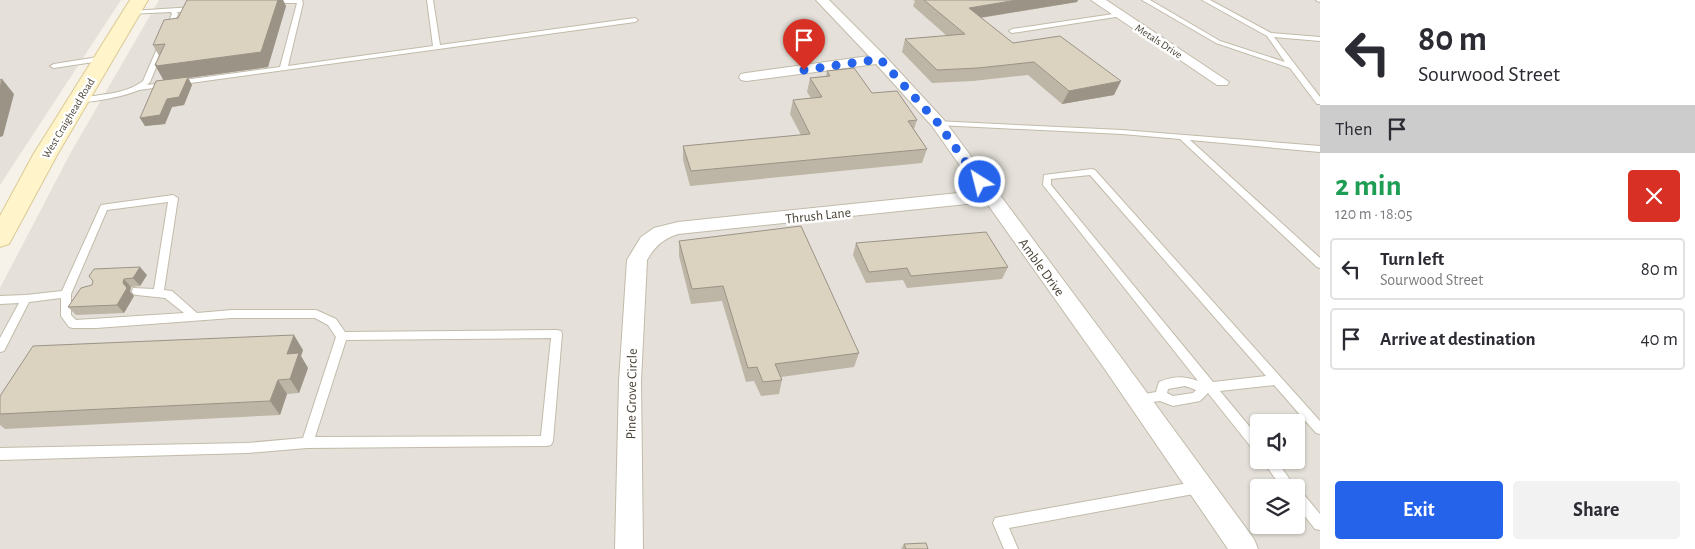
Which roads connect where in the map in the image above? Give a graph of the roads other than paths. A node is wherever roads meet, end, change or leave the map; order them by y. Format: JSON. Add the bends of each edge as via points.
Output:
{"nodes":[{"id":1,"x":301,"y":0,"type":"edge"},
{"id":2,"x":430,"y":0,"type":"edge"},
{"id":3,"x":822,"y":0,"type":"edge"},
{"id":4,"x":1097,"y":0,"type":"edge"},
{"id":5,"x":1146,"y":0,"type":"edge"},
{"id":6,"x":1205,"y":0,"type":"edge"},
{"id":7,"x":264,"y":2,"type":"edge"},
{"id":8,"x":135,"y":6,"type":"edge"},
{"id":9,"x":199,"y":8,"type":"edge"},
{"id":10,"x":172,"y":10,"type":"junction"},
{"id":11,"x":1120,"y":15,"type":"junction"},
{"id":12,"x":635,"y":20,"type":"dead end"},
{"id":13,"x":1012,"y":31,"type":"dead end"},
{"id":14,"x":1268,"y":35,"type":"junction"},
{"id":15,"x":1320,"y":39,"type":"edge"},
{"id":16,"x":437,"y":48,"type":"junction"},
{"id":17,"x":104,"y":58,"type":"junction"},
{"id":18,"x":880,"y":59,"type":"junction"},
{"id":19,"x":54,"y":66,"type":"dead end"},
{"id":20,"x":1292,"y":66,"type":"junction"},
{"id":21,"x":283,"y":69,"type":"junction"},
{"id":22,"x":746,"y":77,"type":"dead end"},
{"id":23,"x":1222,"y":82,"type":"dead end"},
{"id":24,"x":140,"y":88,"type":"junction"},
{"id":25,"x":79,"y":100,"type":"junction"},
{"id":26,"x":1320,"y":102,"type":"edge"},
{"id":27,"x":938,"y":123,"type":"junction"},
{"id":28,"x":1183,"y":138,"type":"junction"},
{"id":29,"x":1320,"y":149,"type":"edge"},
{"id":30,"x":990,"y":196,"type":"junction"},
{"id":31,"x":0,"y":238,"type":"edge"},
{"id":32,"x":648,"y":242,"type":"joint"},
{"id":33,"x":1320,"y":264,"type":"edge"},
{"id":34,"x":138,"y":291,"type":"dead end"},
{"id":35,"x":71,"y":293,"type":"junction"},
{"id":36,"x":158,"y":293,"type":"junction"},
{"id":37,"x":26,"y":299,"type":"junction"},
{"id":38,"x":0,"y":300,"type":"edge"},
{"id":39,"x":195,"y":316,"type":"junction"},
{"id":40,"x":342,"y":336,"type":"junction"},
{"id":41,"x":0,"y":348,"type":"edge"},
{"id":42,"x":1276,"y":380,"type":"junction"},
{"id":43,"x":1208,"y":388,"type":"junction"},
{"id":44,"x":1161,"y":396,"type":"junction"},
{"id":45,"x":1138,"y":399,"type":"junction"},
{"id":46,"x":1320,"y":429,"type":"edge"},
{"id":47,"x":1250,"y":437,"type":"edge"},
{"id":48,"x":307,"y":443,"type":"junction"},
{"id":49,"x":0,"y":454,"type":"edge"},
{"id":50,"x":1275,"y":469,"type":"edge"},
{"id":51,"x":1283,"y":479,"type":"edge"},
{"id":52,"x":1200,"y":487,"type":"junction"},
{"id":53,"x":1305,"y":506,"type":"edge"},
{"id":54,"x":1320,"y":524,"type":"edge"},
{"id":55,"x":1241,"y":548,"type":"edge"},
{"id":56,"x":629,"y":549,"type":"edge"},
{"id":57,"x":1011,"y":549,"type":"edge"}],
"edges":[{"from":1,"to":7,"type":"lane"},
{"from":1,"to":21,"type":"lane"},
{"from":2,"to":16,"type":"lane"},
{"from":3,"to":18,"type":"street","name":"Amble Drive"},
{"from":4,"to":11,"type":"street","name":"Metals Drive"},
{"from":5,"to":20,"type":"lane","via":[[1218,42]]},
{"from":6,"to":14,"type":"lane"},
{"from":8,"to":10,"type":"lane"},
{"from":8,"to":17,"type":"street","name":"West Craighead Road"},
{"from":9,"to":10,"type":"lane"},
{"from":10,"to":24,"type":"lane","via":[[175,14],[146,82]]},
{"from":11,"to":13,"type":"lane"},
{"from":11,"to":23,"type":"street","name":"Metals Drive"},
{"from":12,"to":16,"type":"lane"},
{"from":14,"to":15,"type":"lane"},
{"from":14,"to":20,"type":"lane"},
{"from":16,"to":21,"type":"lane"},
{"from":17,"to":19,"type":"lane"},
{"from":17,"to":25,"type":"street","name":"West Craighead Road"},
{"from":18,"to":22,"type":"street"},
{"from":18,"to":27,"type":"street","name":"Amble Drive"},
{"from":20,"to":26,"type":"lane"},
{"from":21,"to":24,"type":"lane"},
{"from":24,"to":25,"type":"lane"},
{"from":25,"to":31,"type":"street","name":"West Craighead Road"},
{"from":27,"to":28,"type":"lane"},
{"from":27,"to":30,"type":"street","name":"Amble Drive"},
{"from":28,"to":29,"type":"lane"},
{"from":28,"to":33,"type":"lane"},
{"from":30,"to":32,"type":"street","name":"Thrush Lane","via":[[678,228],[661,233]]},
{"from":30,"to":45,"type":"street","name":"Amble Drive"},
{"from":32,"to":56,"type":"street","name":"Pine Grove Circle","via":[[637,260],[630,381]]},
{"from":34,"to":36,"type":"lane"},
{"from":35,"to":36,"type":"lane","via":[[104,207],[173,198]]},
{"from":35,"to":37,"type":"lane"},
{"from":35,"to":39,"type":"lane","via":[[66,316],[73,324]]},
{"from":36,"to":39,"type":"lane","via":[[168,294]]},
{"from":37,"to":38,"type":"lane"},
{"from":37,"to":41,"type":"lane"},
{"from":39,"to":40,"type":"lane","via":[[316,314],[332,322]]},
{"from":40,"to":48,"type":"lane"},
{"from":40,"to":48,"type":"lane","via":[[557,334],[547,441]]},
{"from":42,"to":43,"type":"lane"},
{"from":42,"to":43,"type":"lane","via":[[1092,172],[1047,177],[1047,186]]},
{"from":42,"to":46,"type":"lane"},
{"from":43,"to":44,"type":"lane","via":[[1196,398],[1173,401]]},
{"from":43,"to":44,"type":"lane","via":[[1185,381],[1163,385]]},
{"from":43,"to":47,"type":"lane"},
{"from":44,"to":45,"type":"lane"},
{"from":45,"to":52,"type":"street","name":"Amble Drive"},
{"from":48,"to":49,"type":"lane","via":[[247,448]]},
{"from":50,"to":51,"type":"lane"},
{"from":52,"to":55,"type":"street","name":"Amble Drive"},
{"from":52,"to":57,"type":"lane","via":[[1000,523]]},
{"from":53,"to":54,"type":"lane"}]}
